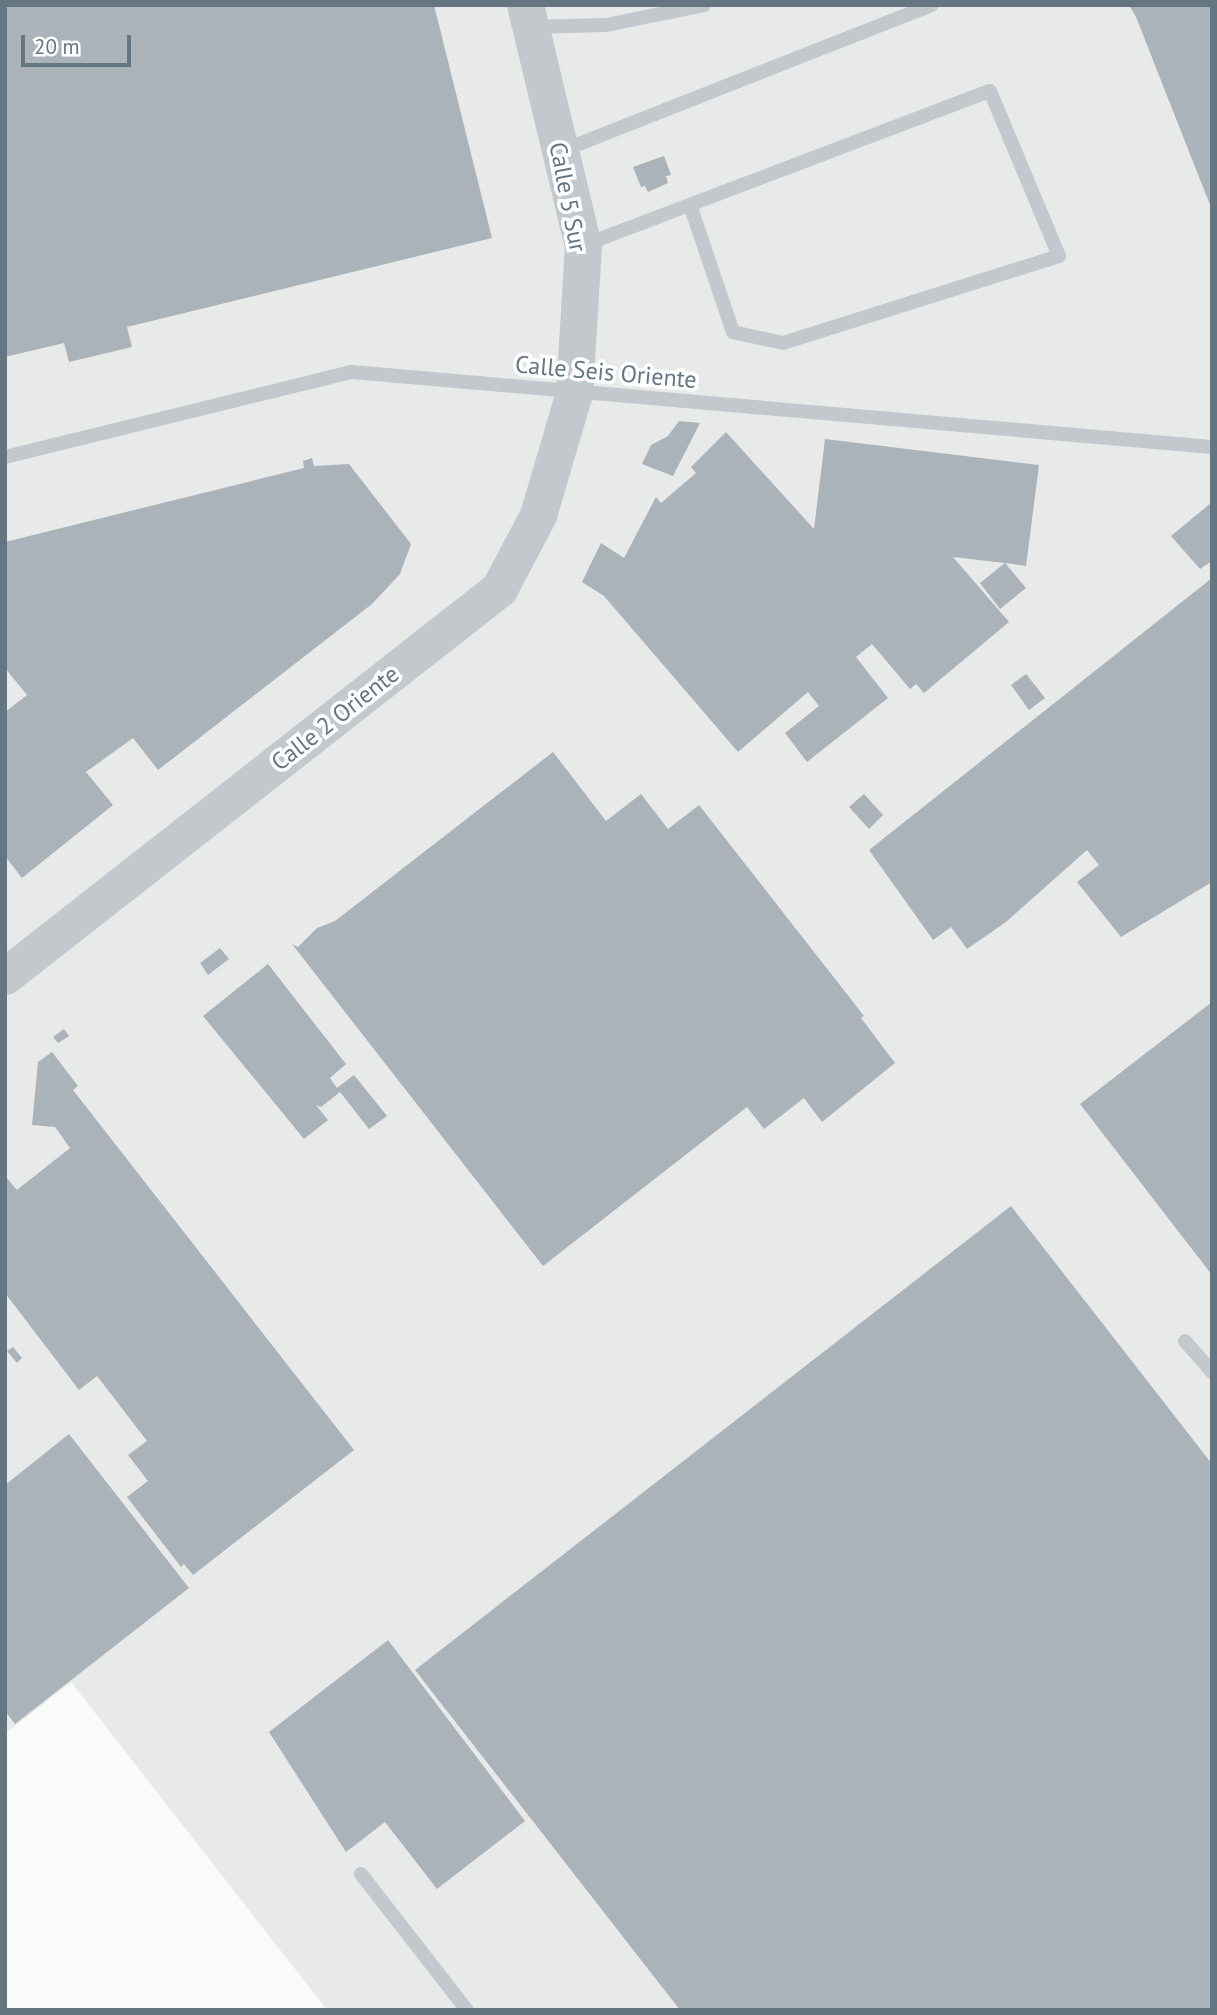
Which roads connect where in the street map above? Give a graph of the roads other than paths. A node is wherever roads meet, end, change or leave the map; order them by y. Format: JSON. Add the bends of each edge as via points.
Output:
{"nodes":[{"id":1,"x":704,"y":5,"type":"edge"},
{"id":2,"x":931,"y":5,"type":"edge"},
{"id":3,"x":527,"y":16,"type":"edge"},
{"id":4,"x":560,"y":151,"type":"junction"},
{"id":5,"x":690,"y":205,"type":"junction"},
{"id":6,"x":583,"y":246,"type":"junction"},
{"id":7,"x":574,"y":393,"type":"junction"},
{"id":8,"x":1212,"y":447,"type":"edge"},
{"id":9,"x":5,"y":457,"type":"edge"},
{"id":10,"x":5,"y":976,"type":"edge"},
{"id":11,"x":1185,"y":1341,"type":"dead end"},
{"id":12,"x":1212,"y":1372,"type":"edge"},
{"id":13,"x":361,"y":1874,"type":"dead end"},
{"id":14,"x":467,"y":2010,"type":"edge"}],
"edges":[{"from":1,"to":3,"type":"lane","via":[[606,25]]},
{"from":2,"to":4,"type":"lane"},
{"from":3,"to":4,"type":"street","name":"Calle 5 Sur"},
{"from":4,"to":6,"type":"street","name":"Calle 5 Sur"},
{"from":5,"to":5,"type":"lane","via":[[990,91],[1059,256],[783,343],[733,332]]},
{"from":5,"to":6,"type":"lane"},
{"from":6,"to":7,"type":"street","name":"Calle 5 Sur"},
{"from":7,"to":8,"type":"lane","name":"Calle Seis Oriente"},
{"from":7,"to":9,"type":"lane","name":"Calle Seis Oriente","via":[[352,372]]},
{"from":7,"to":10,"type":"street","name":"Calle 2 Oriente","via":[[538,515],[499,589]]},
{"from":11,"to":12,"type":"lane"},
{"from":13,"to":14,"type":"lane"}]}
